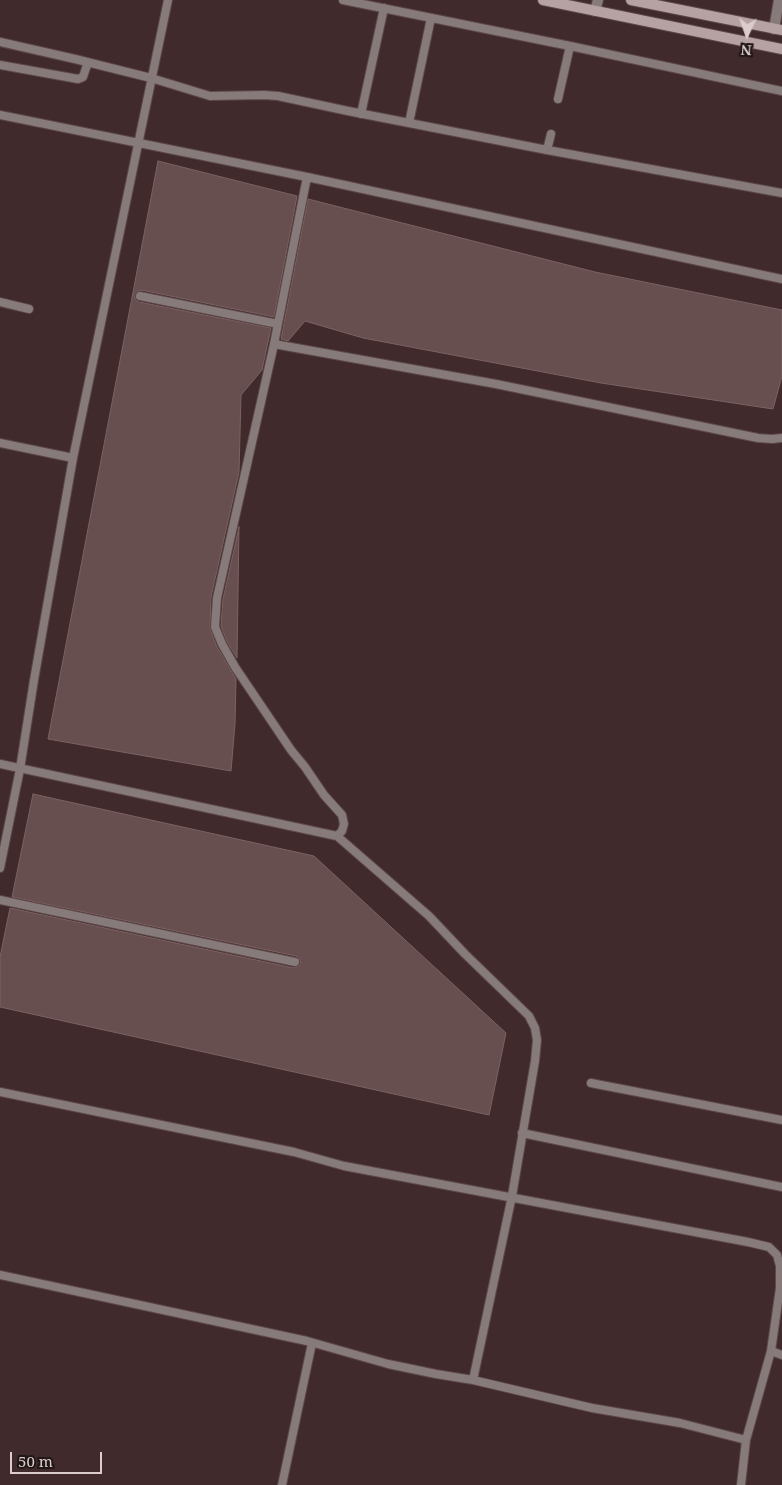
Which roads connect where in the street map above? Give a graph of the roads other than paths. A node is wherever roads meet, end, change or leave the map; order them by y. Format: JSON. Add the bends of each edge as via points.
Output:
{"nodes":[{"id":1,"x":168,"y":0,"type":"edge"},
{"id":2,"x":343,"y":0,"type":"edge"},
{"id":3,"x":543,"y":0,"type":"edge"},
{"id":4,"x":598,"y":0,"type":"edge"},
{"id":5,"x":631,"y":0,"type":"edge"},
{"id":6,"x":779,"y":0,"type":"edge"},
{"id":7,"x":384,"y":8,"type":"junction"},
{"id":8,"x":595,"y":11,"type":"junction"},
{"id":9,"x":431,"y":18,"type":"junction"},
{"id":10,"x":778,"y":30,"type":"edge"},
{"id":11,"x":0,"y":42,"type":"edge"},
{"id":12,"x":570,"y":46,"type":"junction"},
{"id":13,"x":782,"y":49,"type":"edge"},
{"id":14,"x":88,"y":62,"type":"junction"},
{"id":15,"x":0,"y":64,"type":"edge"},
{"id":16,"x":151,"y":78,"type":"junction"},
{"id":17,"x":782,"y":91,"type":"edge"},
{"id":18,"x":558,"y":99,"type":"dead end"},
{"id":19,"x":361,"y":114,"type":"junction"},
{"id":20,"x":0,"y":115,"type":"edge"},
{"id":21,"x":409,"y":123,"type":"junction"},
{"id":22,"x":550,"y":134,"type":"dead end"},
{"id":23,"x":139,"y":142,"type":"junction"},
{"id":24,"x":547,"y":150,"type":"junction"},
{"id":25,"x":307,"y":177,"type":"junction"},
{"id":26,"x":782,"y":193,"type":"edge"},
{"id":27,"x":782,"y":279,"type":"edge"},
{"id":28,"x":140,"y":296,"type":"dead end"},
{"id":29,"x":0,"y":302,"type":"edge"},
{"id":30,"x":28,"y":308,"type":"dead end"},
{"id":31,"x":278,"y":324,"type":"junction"},
{"id":32,"x":274,"y":344,"type":"junction"},
{"id":33,"x":782,"y":438,"type":"edge"},
{"id":34,"x":0,"y":443,"type":"edge"},
{"id":35,"x":73,"y":458,"type":"junction"},
{"id":36,"x":0,"y":764,"type":"edge"},
{"id":37,"x":20,"y":769,"type":"junction"},
{"id":38,"x":337,"y":836,"type":"junction"},
{"id":39,"x":0,"y":868,"type":"edge"},
{"id":40,"x":0,"y":900,"type":"edge"},
{"id":41,"x":295,"y":962,"type":"dead end"},
{"id":42,"x":591,"y":1083,"type":"dead end"},
{"id":43,"x":0,"y":1092,"type":"edge"},
{"id":44,"x":782,"y":1120,"type":"edge"},
{"id":45,"x":522,"y":1133,"type":"junction"},
{"id":46,"x":782,"y":1187,"type":"edge"},
{"id":47,"x":512,"y":1196,"type":"junction"},
{"id":48,"x":0,"y":1275,"type":"edge"},
{"id":49,"x":312,"y":1343,"type":"junction"},
{"id":50,"x":771,"y":1351,"type":"junction"},
{"id":51,"x":782,"y":1355,"type":"edge"},
{"id":52,"x":473,"y":1380,"type":"junction"},
{"id":53,"x":746,"y":1440,"type":"junction"},
{"id":54,"x":282,"y":1485,"type":"edge"},
{"id":55,"x":741,"y":1485,"type":"edge"}],
"edges":[{"from":1,"to":16,"type":"lane"},
{"from":2,"to":7,"type":"lane"},
{"from":3,"to":8,"type":"main road"},
{"from":4,"to":8,"type":"street"},
{"from":5,"to":10,"type":"main road"},
{"from":6,"to":10,"type":"street"},
{"from":7,"to":9,"type":"lane"},
{"from":7,"to":19,"type":"lane"},
{"from":8,"to":13,"type":"main road"},
{"from":9,"to":12,"type":"lane"},
{"from":9,"to":21,"type":"lane"},
{"from":11,"to":14,"type":"lane"},
{"from":12,"to":17,"type":"lane"},
{"from":12,"to":18,"type":"lane"},
{"from":14,"to":15,"type":"lane","via":[[83,77],[78,79]]},
{"from":14,"to":16,"type":"lane"},
{"from":16,"to":19,"type":"lane","via":[[210,96],[278,96]]},
{"from":16,"to":23,"type":"lane"},
{"from":19,"to":21,"type":"lane"},
{"from":20,"to":23,"type":"lane"},
{"from":21,"to":24,"type":"lane"},
{"from":22,"to":24,"type":"lane"},
{"from":23,"to":25,"type":"lane"},
{"from":23,"to":35,"type":"lane"},
{"from":24,"to":26,"type":"lane"},
{"from":25,"to":27,"type":"lane"},
{"from":25,"to":31,"type":"lane"},
{"from":28,"to":31,"type":"lane"},
{"from":29,"to":30,"type":"lane"},
{"from":31,"to":32,"type":"lane"},
{"from":32,"to":33,"type":"lane","via":[[496,384],[758,438]]},
{"from":32,"to":38,"type":"lane","via":[[217,598],[215,627],[235,667],[291,750],[342,815],[344,824]]},
{"from":34,"to":35,"type":"lane"},
{"from":35,"to":37,"type":"lane"},
{"from":36,"to":37,"type":"lane"},
{"from":37,"to":38,"type":"lane"},
{"from":37,"to":39,"type":"lane"},
{"from":38,"to":45,"type":"lane","via":[[428,916],[529,1016],[537,1040]]},
{"from":40,"to":41,"type":"lane"},
{"from":42,"to":44,"type":"lane"},
{"from":43,"to":47,"type":"lane","via":[[294,1152],[344,1166]]},
{"from":45,"to":46,"type":"lane"},
{"from":45,"to":47,"type":"lane"},
{"from":47,"to":50,"type":"lane","via":[[769,1247],[777,1255],[780,1266]]},
{"from":47,"to":52,"type":"lane"},
{"from":48,"to":49,"type":"lane"},
{"from":49,"to":52,"type":"lane","via":[[388,1364]]},
{"from":49,"to":54,"type":"lane"},
{"from":50,"to":51,"type":"lane"},
{"from":50,"to":53,"type":"lane"},
{"from":52,"to":53,"type":"lane"},
{"from":53,"to":55,"type":"lane"}]}
